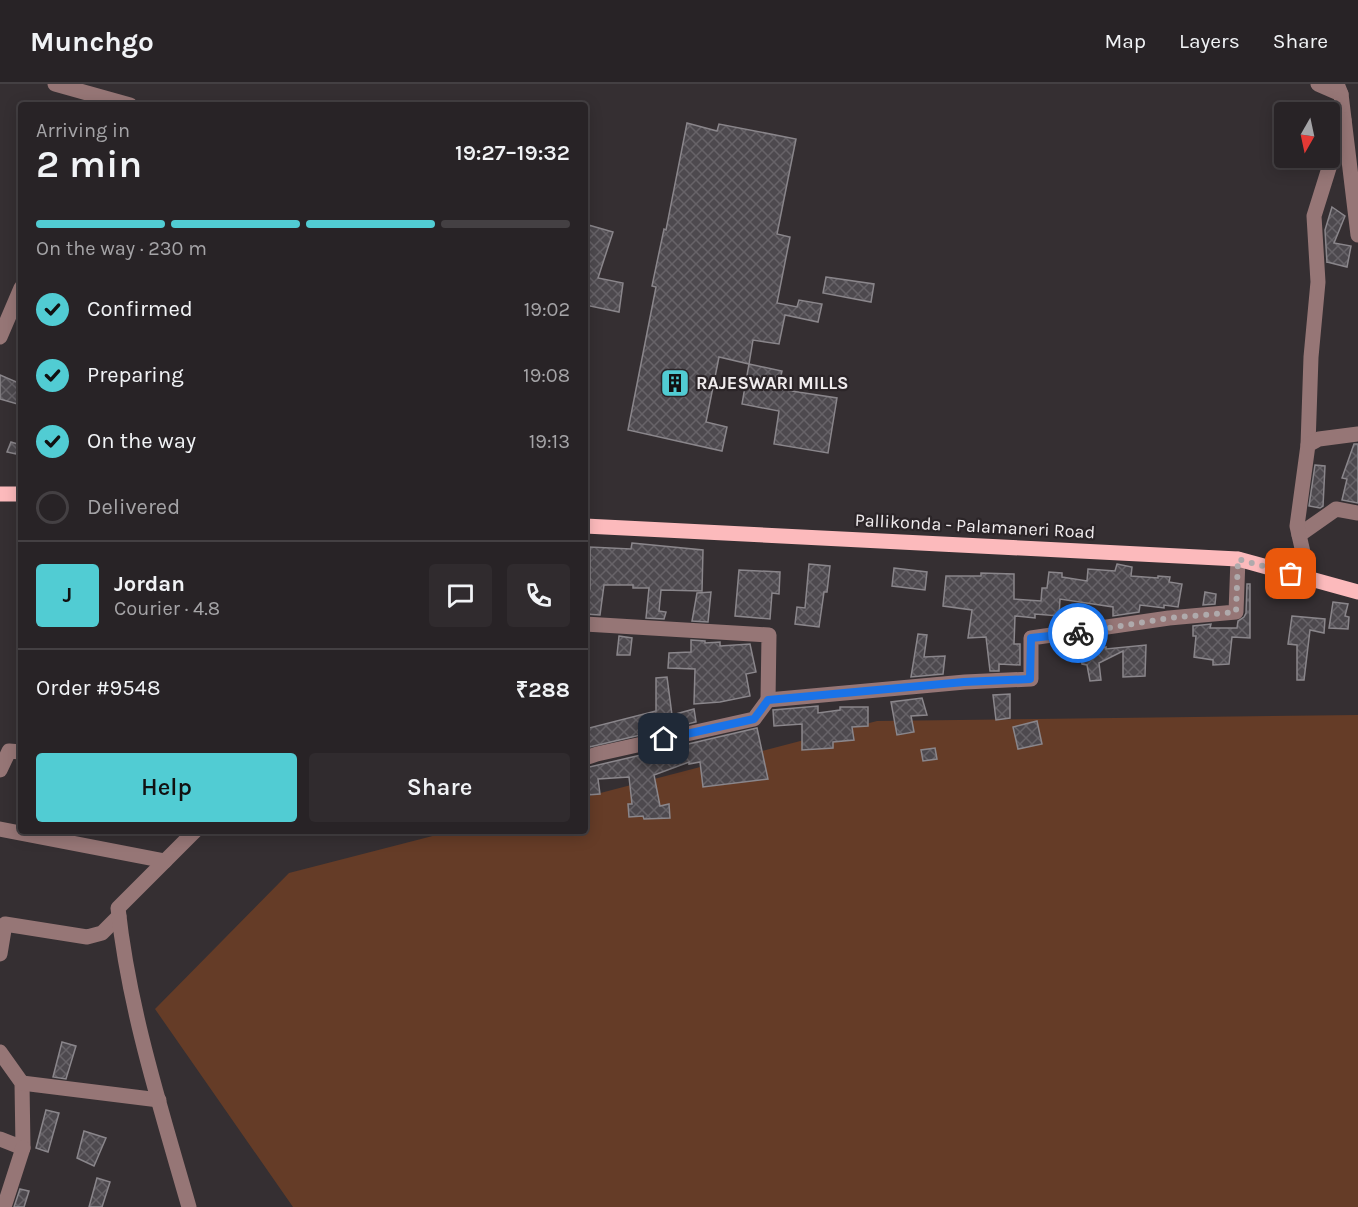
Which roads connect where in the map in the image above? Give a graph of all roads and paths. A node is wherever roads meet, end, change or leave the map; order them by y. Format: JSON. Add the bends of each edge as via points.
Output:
{"nodes":[{"id":1,"x":55,"y":84,"type":"edge"},
{"id":2,"x":1318,"y":84,"type":"edge"},
{"id":3,"x":1339,"y":89,"type":"edge"},
{"id":4,"x":119,"y":102,"type":"edge"},
{"id":5,"x":1344,"y":120,"type":"junction"},
{"id":6,"x":1355,"y":189,"type":"edge"},
{"id":7,"x":1358,"y":235,"type":"edge"},
{"id":8,"x":18,"y":295,"type":"edge"},
{"id":9,"x":0,"y":337,"type":"edge"},
{"id":10,"x":1358,"y":434,"type":"edge"},
{"id":11,"x":1308,"y":445,"type":"junction"},
{"id":12,"x":0,"y":494,"type":"edge"},
{"id":13,"x":18,"y":494,"type":"edge"},
{"id":14,"x":1358,"y":513,"type":"edge"},
{"id":15,"x":588,"y":526,"type":"edge"},
{"id":16,"x":1299,"y":535,"type":"junction"},
{"id":17,"x":1238,"y":559,"type":"junction"},
{"id":18,"x":1309,"y":579,"type":"junction"},
{"id":19,"x":1358,"y":592,"type":"edge"},
{"id":20,"x":588,"y":624,"type":"edge"},
{"id":21,"x":768,"y":700,"type":"junction"},
{"id":22,"x":18,"y":752,"type":"edge"},
{"id":23,"x":588,"y":757,"type":"edge"},
{"id":24,"x":0,"y":770,"type":"edge"},
{"id":25,"x":0,"y":829,"type":"edge"},
{"id":26,"x":18,"y":832,"type":"edge"},
{"id":27,"x":26,"y":834,"type":"edge"},
{"id":28,"x":192,"y":834,"type":"edge"},
{"id":29,"x":165,"y":861,"type":"junction"},
{"id":30,"x":119,"y":916,"type":"junction"},
{"id":31,"x":2,"y":919,"type":"edge"},
{"id":32,"x":0,"y":954,"type":"edge"},
{"id":33,"x":0,"y":1052,"type":"edge"},
{"id":34,"x":22,"y":1083,"type":"junction"},
{"id":35,"x":159,"y":1100,"type":"junction"},
{"id":36,"x":0,"y":1139,"type":"edge"},
{"id":37,"x":24,"y":1148,"type":"junction"},
{"id":38,"x":4,"y":1207,"type":"edge"},
{"id":39,"x":189,"y":1207,"type":"edge"}],
"edges":[{"from":1,"to":4,"type":"street"},
{"from":2,"to":3,"type":"street"},
{"from":3,"to":5,"type":"street"},
{"from":5,"to":6,"type":"street"},
{"from":5,"to":11,"type":"street","via":[[1314,216],[1318,282]]},
{"from":6,"to":7,"type":"street"},
{"from":8,"to":9,"type":"street"},
{"from":10,"to":11,"type":"street","via":[[1319,439]]},
{"from":11,"to":16,"type":"street"},
{"from":12,"to":13,"type":"main road"},
{"from":14,"to":16,"type":"street","via":[[1336,509]]},
{"from":15,"to":17,"type":"main road","name":"Pallikonda - Palamaneri Road"},
{"from":16,"to":18,"type":"street"},
{"from":17,"to":18,"type":"main road","name":"Pallikonda - Palamaneri Road"},
{"from":17,"to":21,"type":"street","via":[[1236,612],[1031,638],[1030,679]]},
{"from":18,"to":19,"type":"main road","name":"Pallikonda - Palamaneri Road"},
{"from":20,"to":21,"type":"street","via":[[769,635]]},
{"from":21,"to":23,"type":"street","via":[[754,719]]},
{"from":22,"to":24,"type":"street","via":[[9,751]]},
{"from":25,"to":26,"type":"street"},
{"from":27,"to":29,"type":"street"},
{"from":28,"to":29,"type":"street"},
{"from":29,"to":30,"type":"street","via":[[118,908]]},
{"from":30,"to":31,"type":"street","via":[[102,933],[87,937]]},
{"from":30,"to":35,"type":"street","via":[[123,953]]},
{"from":31,"to":32,"type":"street"},
{"from":33,"to":34,"type":"street"},
{"from":34,"to":35,"type":"street"},
{"from":34,"to":37,"type":"street"},
{"from":35,"to":39,"type":"street"},
{"from":36,"to":37,"type":"street"},
{"from":37,"to":38,"type":"street"}]}
